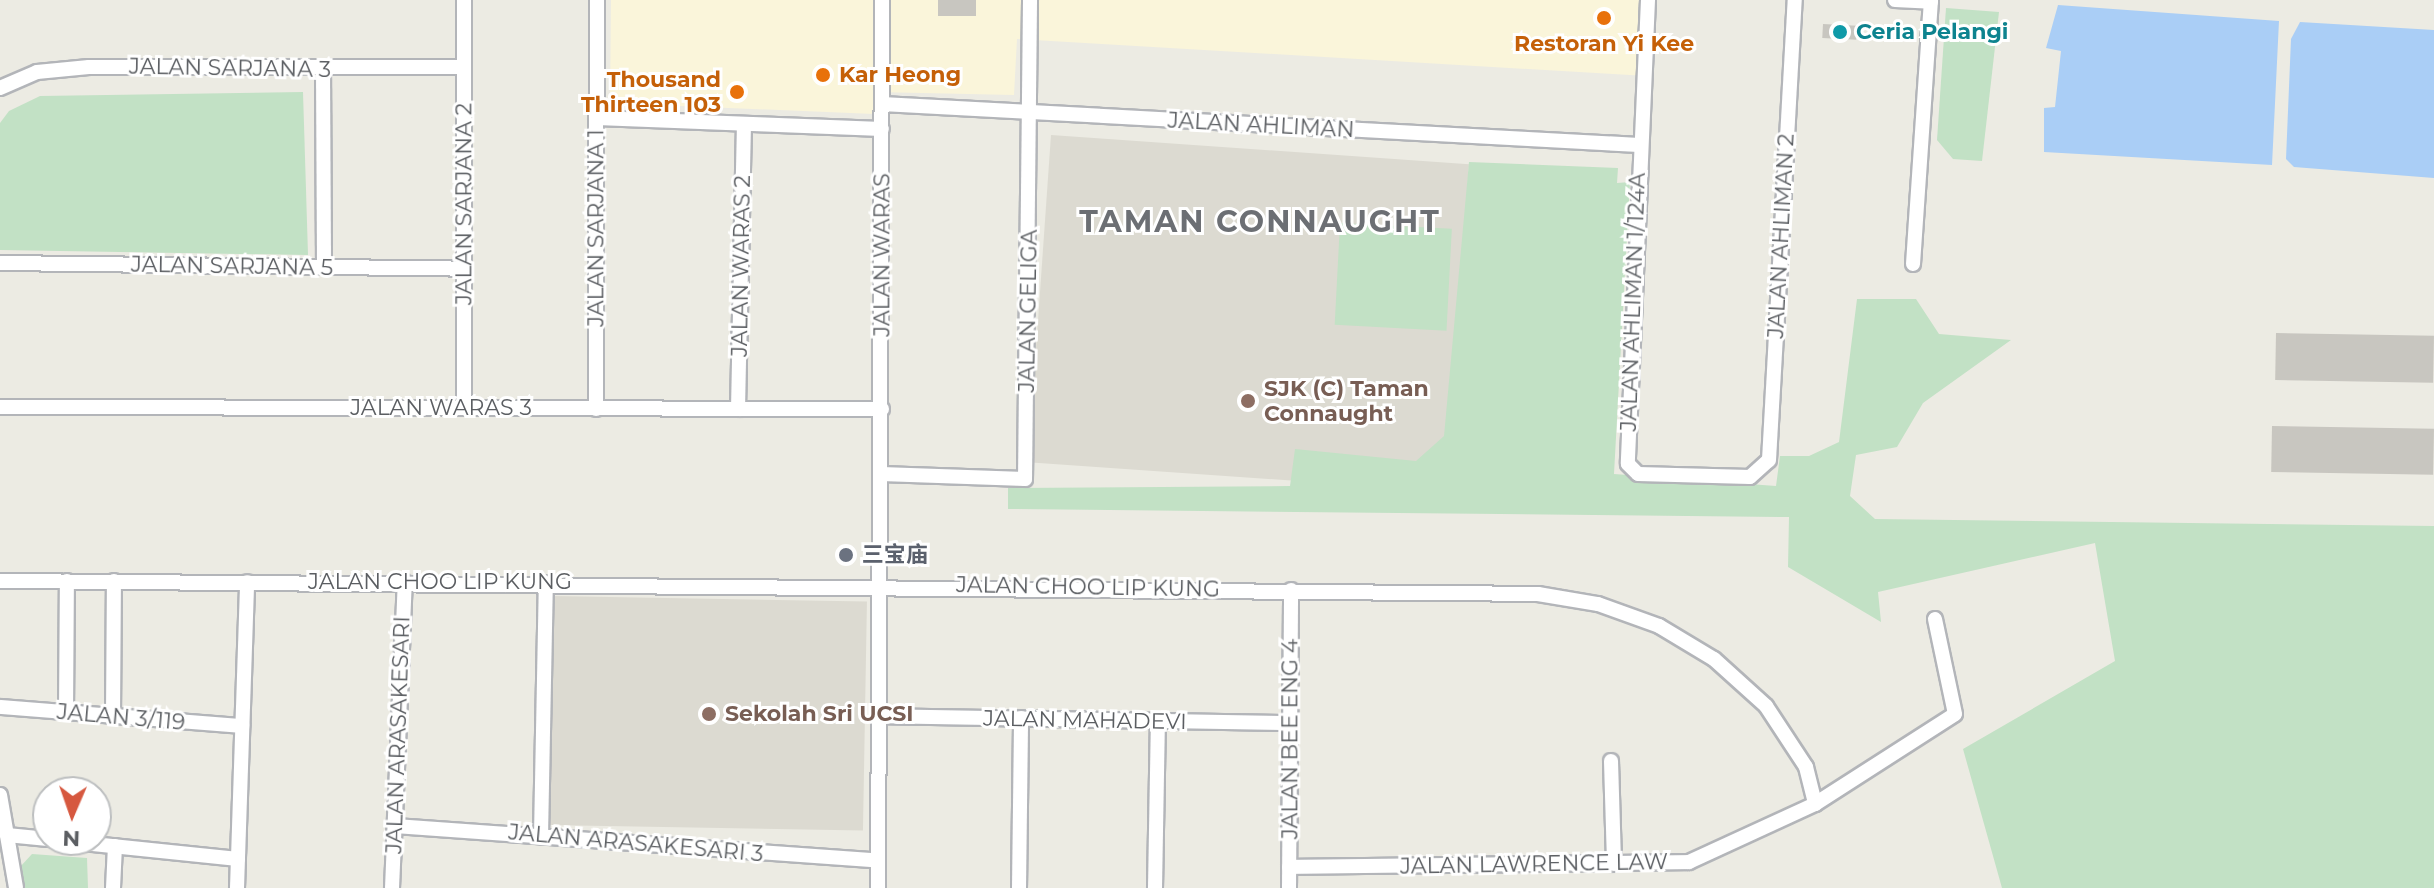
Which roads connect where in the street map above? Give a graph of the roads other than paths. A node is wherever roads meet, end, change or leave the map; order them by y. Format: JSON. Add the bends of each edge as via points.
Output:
{"nodes":[{"id":1,"x":464,"y":0,"type":"edge"},
{"id":2,"x":597,"y":0,"type":"edge"},
{"id":3,"x":882,"y":0,"type":"edge"},
{"id":4,"x":1030,"y":0,"type":"edge"},
{"id":5,"x":1648,"y":0,"type":"edge"},
{"id":6,"x":1795,"y":0,"type":"edge"},
{"id":7,"x":1895,"y":0,"type":"edge"},
{"id":8,"x":1931,"y":1,"type":"edge"},
{"id":9,"x":464,"y":67,"type":"junction"},
{"id":10,"x":323,"y":70,"type":"junction"},
{"id":11,"x":0,"y":88,"type":"edge"},
{"id":12,"x":882,"y":104,"type":"junction"},
{"id":13,"x":1030,"y":112,"type":"junction"},
{"id":14,"x":597,"y":118,"type":"junction"},
{"id":15,"x":744,"y":124,"type":"junction"},
{"id":16,"x":882,"y":129,"type":"junction"},
{"id":17,"x":1639,"y":145,"type":"junction"},
{"id":18,"x":0,"y":263,"type":"edge"},
{"id":19,"x":1913,"y":264,"type":"dead end"},
{"id":20,"x":324,"y":267,"type":"junction"},
{"id":21,"x":464,"y":269,"type":"junction"},
{"id":22,"x":0,"y":407,"type":"edge"},
{"id":23,"x":464,"y":408,"type":"junction"},
{"id":24,"x":596,"y":409,"type":"junction"},
{"id":25,"x":738,"y":409,"type":"junction"},
{"id":26,"x":882,"y":409,"type":"junction"},
{"id":27,"x":1763,"y":470,"type":"joint"},
{"id":28,"x":881,"y":474,"type":"junction"},
{"id":29,"x":0,"y":581,"type":"edge"},
{"id":30,"x":67,"y":581,"type":"junction"},
{"id":31,"x":114,"y":581,"type":"junction"},
{"id":32,"x":247,"y":582,"type":"junction"},
{"id":33,"x":405,"y":582,"type":"junction"},
{"id":34,"x":546,"y":583,"type":"junction"},
{"id":35,"x":881,"y":584,"type":"junction"},
{"id":36,"x":1291,"y":590,"type":"junction"},
{"id":37,"x":1935,"y":619,"type":"dead end"},
{"id":38,"x":0,"y":707,"type":"edge"},
{"id":39,"x":66,"y":712,"type":"junction"},
{"id":40,"x":113,"y":716,"type":"junction"},
{"id":41,"x":879,"y":716,"type":"junction"},
{"id":42,"x":1021,"y":718,"type":"junction"},
{"id":43,"x":1158,"y":721,"type":"junction"},
{"id":44,"x":1290,"y":723,"type":"junction"},
{"id":45,"x":242,"y":726,"type":"junction"},
{"id":46,"x":1611,"y":761,"type":"dead end"},
{"id":47,"x":0,"y":795,"type":"edge"},
{"id":48,"x":1815,"y":804,"type":"junction"},
{"id":49,"x":395,"y":826,"type":"junction"},
{"id":50,"x":7,"y":835,"type":"junction"},
{"id":51,"x":541,"y":836,"type":"junction"},
{"id":52,"x":32,"y":837,"type":"edge"},
{"id":53,"x":112,"y":846,"type":"edge"},
{"id":54,"x":115,"y":846,"type":"junction"},
{"id":55,"x":238,"y":859,"type":"junction"},
{"id":56,"x":878,"y":861,"type":"junction"},
{"id":57,"x":1614,"y":864,"type":"junction"},
{"id":58,"x":1289,"y":867,"type":"junction"},
{"id":59,"x":16,"y":888,"type":"edge"},
{"id":60,"x":113,"y":888,"type":"edge"},
{"id":61,"x":237,"y":888,"type":"edge"},
{"id":62,"x":392,"y":888,"type":"edge"},
{"id":63,"x":878,"y":888,"type":"edge"},
{"id":64,"x":1019,"y":888,"type":"edge"},
{"id":65,"x":1155,"y":888,"type":"edge"},
{"id":66,"x":1289,"y":888,"type":"edge"}],
"edges":[{"from":1,"to":9,"type":"street","name":"JALAN SARJANA 2"},
{"from":2,"to":14,"type":"street","name":"JALAN SARJANA 1"},
{"from":3,"to":12,"type":"street","name":"JALAN WARAS"},
{"from":4,"to":13,"type":"street","name":"JALAN GELIGA"},
{"from":5,"to":17,"type":"street","name":"JALAN AHLIMAN 1/124A"},
{"from":6,"to":27,"type":"street","name":"JALAN AHLIMAN 2","via":[[1769,460]]},
{"from":7,"to":8,"type":"street"},
{"from":8,"to":19,"type":"street"},
{"from":9,"to":10,"type":"street","name":"JALAN SARJANA 3"},
{"from":9,"to":21,"type":"street","name":"JALAN SARJANA 2"},
{"from":10,"to":11,"type":"street","name":"JALAN SARJANA 3","via":[[89,67],[37,72]]},
{"from":10,"to":20,"type":"street"},
{"from":12,"to":13,"type":"street","name":"JALAN AHLIMAN"},
{"from":12,"to":16,"type":"street","name":"JALAN WARAS"},
{"from":13,"to":17,"type":"street","name":"JALAN AHLIMAN"},
{"from":13,"to":28,"type":"street","name":"JALAN GELIGA","via":[[1025,479]]},
{"from":14,"to":15,"type":"street"},
{"from":14,"to":24,"type":"street","name":"JALAN SARJANA 1"},
{"from":15,"to":16,"type":"street"},
{"from":15,"to":25,"type":"street","name":"JALAN WARAS 2"},
{"from":16,"to":26,"type":"street","name":"JALAN WARAS"},
{"from":17,"to":27,"type":"street","name":"JALAN AHLIMAN 1/124A","via":[[1628,464],[1638,474],[1750,477]]},
{"from":18,"to":20,"type":"street","name":"JALAN SARJANA 5"},
{"from":20,"to":21,"type":"street","name":"JALAN SARJANA 5"},
{"from":21,"to":23,"type":"street","name":"JALAN SARJANA 2"},
{"from":22,"to":23,"type":"street","name":"JALAN WARAS 3"},
{"from":23,"to":24,"type":"street","name":"JALAN WARAS 3"},
{"from":24,"to":25,"type":"street","name":"JALAN WARAS 3"},
{"from":25,"to":26,"type":"street","name":"JALAN WARAS 3"},
{"from":26,"to":28,"type":"street","name":"JALAN WARAS"},
{"from":28,"to":35,"type":"street","name":"JALAN WARAS"},
{"from":29,"to":30,"type":"street","name":"JALAN CHOO LIP KUNG"},
{"from":30,"to":31,"type":"street","name":"JALAN CHOO LIP KUNG"},
{"from":30,"to":39,"type":"street"},
{"from":31,"to":32,"type":"street","name":"JALAN CHOO LIP KUNG"},
{"from":31,"to":40,"type":"street"},
{"from":32,"to":33,"type":"street","name":"JALAN CHOO LIP KUNG"},
{"from":32,"to":45,"type":"street"},
{"from":33,"to":34,"type":"street","name":"JALAN CHOO LIP KUNG"},
{"from":33,"to":49,"type":"street","name":"JALAN ARASAKESARI"},
{"from":34,"to":35,"type":"street","name":"JALAN CHOO LIP KUNG"},
{"from":34,"to":51,"type":"street"},
{"from":35,"to":36,"type":"street","name":"JALAN CHOO LIP KUNG"},
{"from":35,"to":41,"type":"street","name":"JALAN WARAS"},
{"from":36,"to":44,"type":"street","name":"JALAN BEE ENG 4"},
{"from":36,"to":48,"type":"street","name":"JALAN CHOO LIP KUNG","via":[[1538,594],[1598,604],[1659,626],[1714,659],[1766,706],[1806,767]]},
{"from":37,"to":48,"type":"street","via":[[1955,714]]},
{"from":38,"to":39,"type":"street","name":"JALAN 3/119"},
{"from":39,"to":40,"type":"street","name":"JALAN 3/119"},
{"from":40,"to":45,"type":"street","name":"JALAN 3/119"},
{"from":41,"to":42,"type":"street","name":"JALAN MAHADEVI"},
{"from":41,"to":56,"type":"street","name":"JALAN WARAS"},
{"from":42,"to":43,"type":"street","name":"JALAN MAHADEVI"},
{"from":42,"to":64,"type":"street"},
{"from":43,"to":44,"type":"street","name":"JALAN MAHADEVI"},
{"from":43,"to":65,"type":"street"},
{"from":44,"to":58,"type":"street","name":"JALAN BEE ENG 4"},
{"from":45,"to":55,"type":"street"},
{"from":46,"to":57,"type":"street"},
{"from":47,"to":50,"type":"street"},
{"from":48,"to":57,"type":"street","name":"JALAN LAWRENCE LAW","via":[[1689,862]]},
{"from":49,"to":51,"type":"street","name":"JALAN ARASAKESARI 3"},
{"from":49,"to":62,"type":"street","name":"JALAN ARASAKESARI"},
{"from":50,"to":52,"type":"street"},
{"from":50,"to":59,"type":"street"},
{"from":51,"to":56,"type":"street","name":"JALAN ARASAKESARI 3"},
{"from":53,"to":54,"type":"street"},
{"from":54,"to":55,"type":"street"},
{"from":54,"to":60,"type":"street"},
{"from":55,"to":61,"type":"street"},
{"from":56,"to":63,"type":"street","name":"JALAN WARAS"},
{"from":57,"to":58,"type":"street","name":"JALAN LAWRENCE LAW"},
{"from":58,"to":66,"type":"street","name":"JALAN BEE ENG 4"}]}
